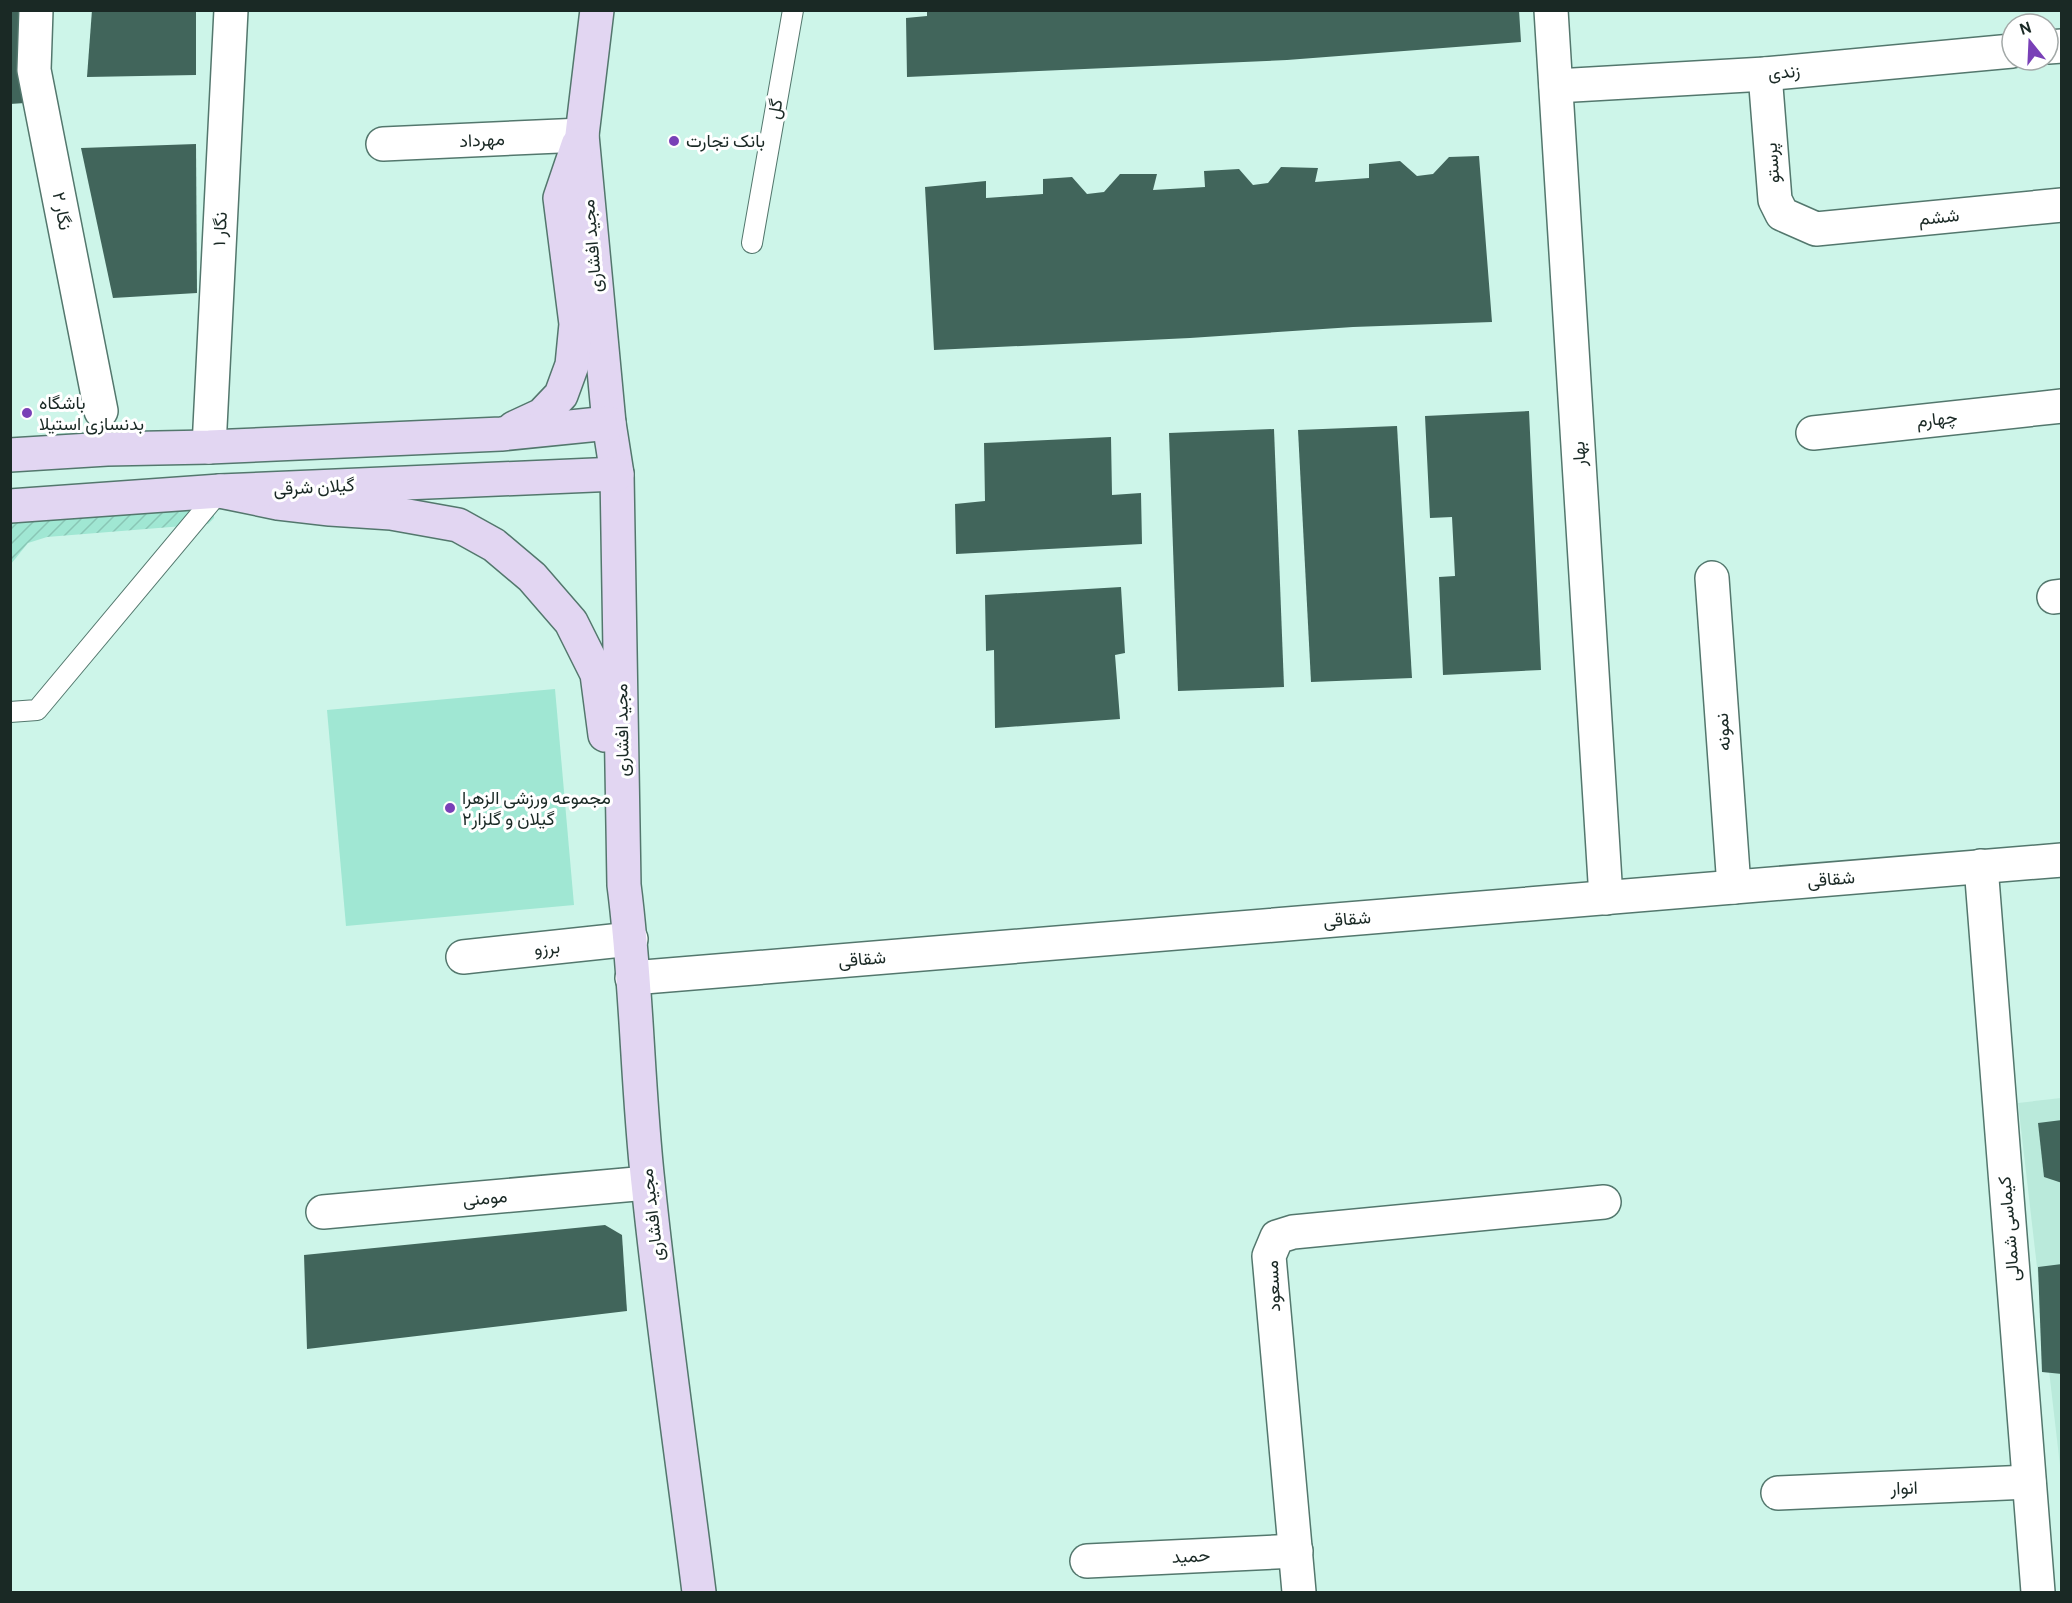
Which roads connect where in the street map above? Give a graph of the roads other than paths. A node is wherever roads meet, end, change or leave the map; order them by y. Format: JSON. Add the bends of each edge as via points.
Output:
{"nodes":[{"id":1,"x":36,"y":10,"type":"edge"},
{"id":2,"x":231,"y":10,"type":"edge"},
{"id":3,"x":597,"y":10,"type":"edge"},
{"id":4,"x":793,"y":10,"type":"edge"},
{"id":5,"x":1551,"y":10,"type":"edge"},
{"id":6,"x":2000,"y":52,"type":"edge"},
{"id":7,"x":1765,"y":74,"type":"junction"},
{"id":8,"x":1556,"y":86,"type":"junction"},
{"id":9,"x":582,"y":135,"type":"junction"},
{"id":10,"x":383,"y":144,"type":"dead end"},
{"id":11,"x":2061,"y":205,"type":"edge"},
{"id":12,"x":1816,"y":229,"type":"joint"},
{"id":13,"x":752,"y":243,"type":"dead end"},
{"id":14,"x":2061,"y":406,"type":"edge"},
{"id":15,"x":101,"y":411,"type":"dead end"},
{"id":16,"x":609,"y":423,"type":"junction"},
{"id":17,"x":1813,"y":433,"type":"dead end"},
{"id":18,"x":501,"y":434,"type":"junction"},
{"id":19,"x":209,"y":447,"type":"junction"},
{"id":20,"x":10,"y":455,"type":"edge"},
{"id":21,"x":617,"y":474,"type":"junction"},
{"id":22,"x":220,"y":491,"type":"junction"},
{"id":23,"x":10,"y":506,"type":"edge"},
{"id":24,"x":1712,"y":578,"type":"dead end"},
{"id":25,"x":10,"y":712,"type":"edge"},
{"id":26,"x":2061,"y":860,"type":"edge"},
{"id":27,"x":1981,"y":866,"type":"junction"},
{"id":28,"x":624,"y":885,"type":"junction"},
{"id":29,"x":1734,"y":887,"type":"junction"},
{"id":30,"x":1606,"y":898,"type":"junction"},
{"id":31,"x":631,"y":939,"type":"junction"},
{"id":32,"x":463,"y":957,"type":"dead end"},
{"id":33,"x":632,"y":978,"type":"junction"},
{"id":34,"x":647,"y":1183,"type":"junction"},
{"id":35,"x":1604,"y":1202,"type":"dead end"},
{"id":36,"x":323,"y":1212,"type":"dead end"},
{"id":37,"x":2030,"y":1482,"type":"junction"},
{"id":38,"x":1778,"y":1493,"type":"dead end"},
{"id":39,"x":1296,"y":1551,"type":"junction"},
{"id":40,"x":1087,"y":1561,"type":"dead end"},
{"id":41,"x":699,"y":1593,"type":"edge"},
{"id":42,"x":1299,"y":1593,"type":"edge"},
{"id":43,"x":2038,"y":1593,"type":"edge"}],
"edges":[{"from":1,"to":15,"type":"street","name":"نگار ۲","via":[[34,70]]},
{"from":2,"to":19,"type":"street","name":"نگار ۱"},
{"from":3,"to":9,"type":"main road","name":"مجید افشاری"},
{"from":4,"to":13,"type":"lane","name":"گل"},
{"from":5,"to":8,"type":"street","name":"بهار"},
{"from":6,"to":7,"type":"street","name":"زندی"},
{"from":7,"to":8,"type":"street","name":"زندی"},
{"from":7,"to":12,"type":"street","name":"پرستو","via":[[1775,200],[1782,214]]},
{"from":8,"to":30,"type":"street","name":"بهار"},
{"from":9,"to":10,"type":"street","name":"مهرداد"},
{"from":9,"to":16,"type":"main road","name":"مجید افشاری"},
{"from":9,"to":18,"type":"main road","via":[[560,198],[576,324],[572,365],[561,395],[542,415]]},
{"from":11,"to":12,"type":"street","name":"ششم"},
{"from":14,"to":17,"type":"street","name":"چهارم"},
{"from":16,"to":18,"type":"main road"},
{"from":16,"to":21,"type":"main road","name":"مجید افشاری"},
{"from":18,"to":19,"type":"main road"},
{"from":19,"to":20,"type":"main road","via":[[107,448]]},
{"from":21,"to":22,"type":"main road","name":"گیلان شرقی"},
{"from":21,"to":28,"type":"main road","name":"مجید افشاری"},
{"from":22,"to":23,"type":"main road","name":"گیلان شرقی"},
{"from":22,"to":25,"type":"lane","via":[[37,710]]},
{"from":22,"to":28,"type":"main road","via":[[289,504],[391,513],[458,525],[494,545],[532,577],[570,622],[597,674]]},
{"from":24,"to":29,"type":"street","name":"نمونه"},
{"from":26,"to":27,"type":"street","name":"شقاقی"},
{"from":27,"to":29,"type":"street","name":"شقاقی"},
{"from":27,"to":37,"type":"street","name":"کیماسی شمالی"},
{"from":28,"to":31,"type":"main road","name":"مجید افشاری"},
{"from":29,"to":30,"type":"street","name":"شقاقی"},
{"from":30,"to":33,"type":"street","name":"شقاقی"},
{"from":31,"to":32,"type":"street","name":"برزو"},
{"from":31,"to":33,"type":"main road","name":"مجید افشاری"},
{"from":33,"to":34,"type":"main road","name":"مجید افشاری"},
{"from":34,"to":36,"type":"street","name":"مومنی"},
{"from":34,"to":41,"type":"main road","name":"مجید افشاری"},
{"from":35,"to":39,"type":"street","name":"مسعود","via":[[1293,1232],[1277,1237],[1269,1256]]},
{"from":37,"to":38,"type":"street","name":"انوار"},
{"from":37,"to":43,"type":"street","name":"کیماسی شمالی"},
{"from":39,"to":40,"type":"street","name":"حمید"},
{"from":39,"to":42,"type":"street","name":"مسعود"}]}
